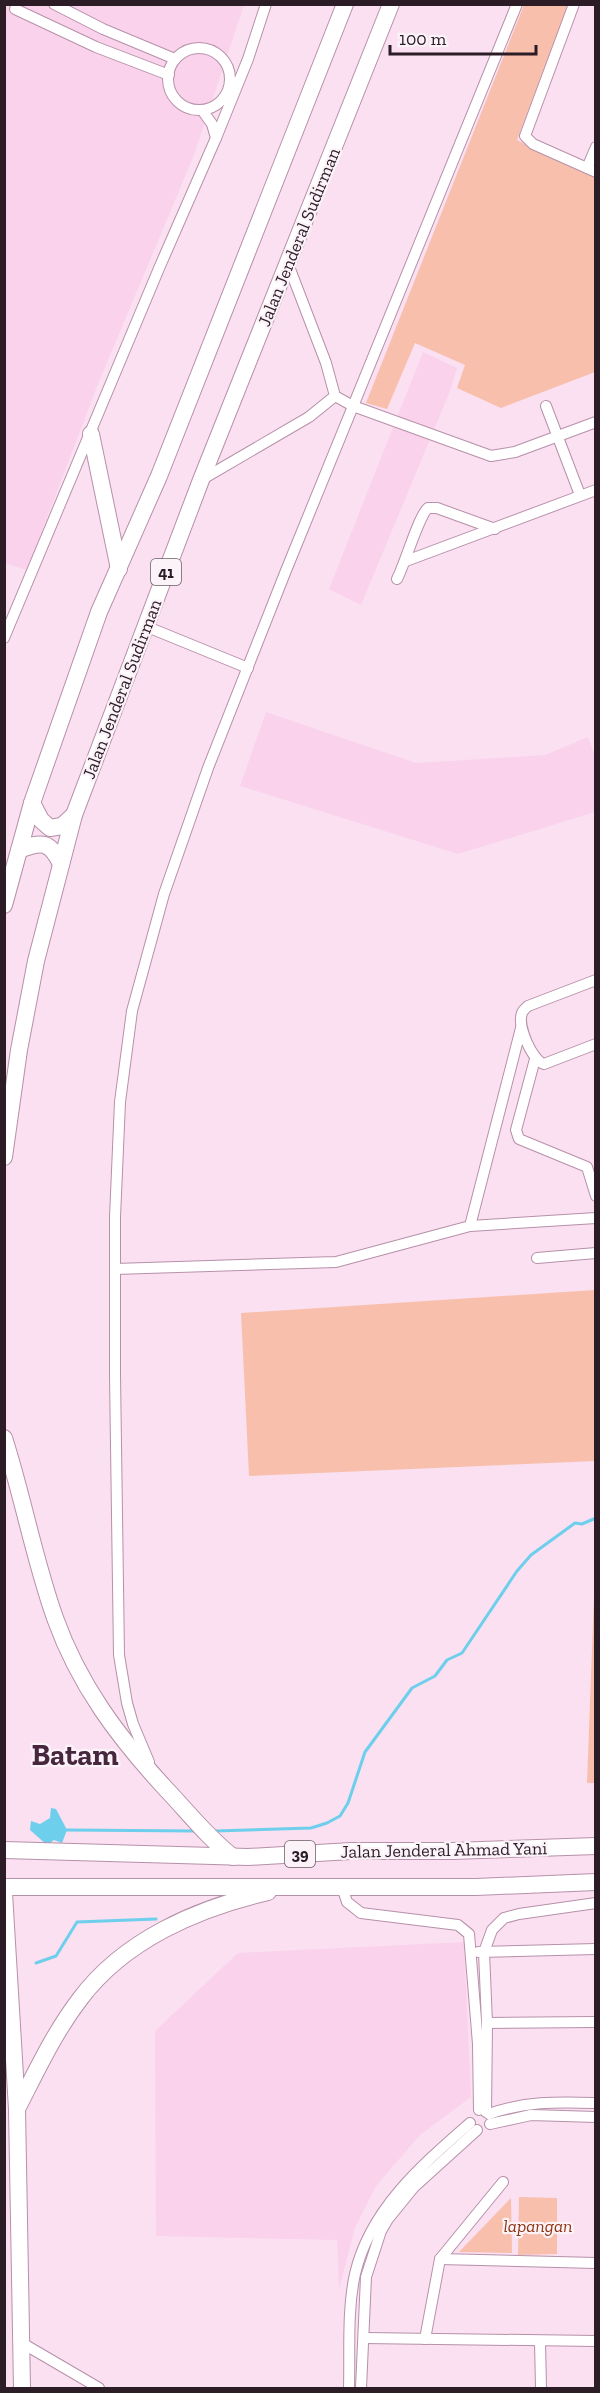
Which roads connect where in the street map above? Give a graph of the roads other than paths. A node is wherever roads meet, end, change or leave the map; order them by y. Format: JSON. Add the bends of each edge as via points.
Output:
{"nodes":[{"id":1,"x":54,"y":4,"type":"edge"},
{"id":2,"x":266,"y":4,"type":"edge"},
{"id":3,"x":345,"y":4,"type":"edge"},
{"id":4,"x":392,"y":4,"type":"edge"},
{"id":5,"x":517,"y":4,"type":"edge"},
{"id":6,"x":574,"y":4,"type":"edge"},
{"id":7,"x":16,"y":7,"type":"edge"},
{"id":8,"x":4,"y":15,"type":"edge"},
{"id":9,"x":250,"y":51,"type":"junction"},
{"id":10,"x":175,"y":59,"type":"junction"},
{"id":11,"x":224,"y":60,"type":"junction"},
{"id":12,"x":169,"y":75,"type":"junction"},
{"id":13,"x":202,"y":110,"type":"junction"},
{"id":14,"x":216,"y":138,"type":"junction"},
{"id":15,"x":596,"y":147,"type":"edge"},
{"id":16,"x":591,"y":170,"type":"edge"},
{"id":17,"x":288,"y":264,"type":"junction"},
{"id":18,"x":334,"y":396,"type":"junction"},
{"id":19,"x":353,"y":406,"type":"junction"},
{"id":20,"x":546,"y":406,"type":"dead end"},
{"id":21,"x":596,"y":422,"type":"edge"},
{"id":22,"x":91,"y":434,"type":"junction"},
{"id":23,"x":558,"y":436,"type":"junction"},
{"id":24,"x":201,"y":480,"type":"junction"},
{"id":25,"x":596,"y":489,"type":"edge"},
{"id":26,"x":580,"y":495,"type":"junction"},
{"id":27,"x":495,"y":529,"type":"junction"},
{"id":28,"x":406,"y":561,"type":"junction"},
{"id":29,"x":119,"y":569,"type":"junction"},
{"id":30,"x":397,"y":579,"type":"dead end"},
{"id":31,"x":145,"y":626,"type":"junction"},
{"id":32,"x":4,"y":638,"type":"edge"},
{"id":33,"x":248,"y":668,"type":"junction"},
{"id":34,"x":32,"y":803,"type":"junction"},
{"id":35,"x":74,"y":815,"type":"junction"},
{"id":36,"x":19,"y":850,"type":"junction"},
{"id":37,"x":61,"y":864,"type":"junction"},
{"id":38,"x":4,"y":905,"type":"edge"},
{"id":39,"x":596,"y":980,"type":"edge"},
{"id":40,"x":521,"y":1028,"type":"junction"},
{"id":41,"x":596,"y":1044,"type":"edge"},
{"id":42,"x":536,"y":1059,"type":"junction"},
{"id":43,"x":4,"y":1157,"type":"edge"},
{"id":44,"x":596,"y":1196,"type":"edge"},
{"id":45,"x":596,"y":1218,"type":"edge"},
{"id":46,"x":470,"y":1226,"type":"junction"},
{"id":47,"x":596,"y":1253,"type":"edge"},
{"id":48,"x":537,"y":1258,"type":"dead end"},
{"id":49,"x":115,"y":1269,"type":"junction"},
{"id":50,"x":4,"y":1438,"type":"edge"},
{"id":51,"x":167,"y":1790,"type":"junction"},
{"id":52,"x":596,"y":1846,"type":"edge"},
{"id":53,"x":4,"y":1850,"type":"edge"},
{"id":54,"x":241,"y":1857,"type":"junction"},
{"id":55,"x":596,"y":1882,"type":"edge"},
{"id":56,"x":248,"y":1885,"type":"junction"},
{"id":57,"x":4,"y":1887,"type":"edge"},
{"id":58,"x":290,"y":1887,"type":"junction"},
{"id":59,"x":342,"y":1887,"type":"junction"},
{"id":60,"x":4,"y":1893,"type":"edge"},
{"id":61,"x":596,"y":1903,"type":"edge"},
{"id":62,"x":596,"y":1949,"type":"edge"},
{"id":63,"x":472,"y":1952,"type":"junction"},
{"id":64,"x":484,"y":1952,"type":"junction"},
{"id":65,"x":596,"y":2022,"type":"edge"},
{"id":66,"x":487,"y":2023,"type":"junction"},
{"id":67,"x":482,"y":2044,"type":"junction"},
{"id":68,"x":596,"y":2103,"type":"edge"},
{"id":69,"x":17,"y":2109,"type":"junction"},
{"id":70,"x":486,"y":2115,"type":"junction"},
{"id":71,"x":596,"y":2117,"type":"edge"},
{"id":72,"x":473,"y":2126,"type":"junction"},
{"id":73,"x":503,"y":2182,"type":"dead end"},
{"id":74,"x":440,"y":2259,"type":"junction"},
{"id":75,"x":596,"y":2263,"type":"edge"},
{"id":76,"x":364,"y":2338,"type":"junction"},
{"id":77,"x":425,"y":2339,"type":"junction"},
{"id":78,"x":596,"y":2341,"type":"edge"},
{"id":79,"x":540,"y":2342,"type":"junction"},
{"id":80,"x":22,"y":2343,"type":"junction"},
{"id":81,"x":22,"y":2388,"type":"edge"},
{"id":82,"x":99,"y":2388,"type":"edge"},
{"id":83,"x":349,"y":2388,"type":"edge"},
{"id":84,"x":361,"y":2388,"type":"edge"},
{"id":85,"x":541,"y":2388,"type":"edge"}],
"edges":[{"from":1,"to":10,"type":"street"},
{"from":2,"to":9,"type":"street"},
{"from":3,"to":29,"type":"highway","number":"41"},
{"from":4,"to":17,"type":"highway","name":"Jalan Jenderal Sudirman","number":"41"},
{"from":5,"to":19,"type":"street"},
{"from":6,"to":16,"type":"street","via":[[525,135],[533,144]]},
{"from":7,"to":8,"type":"street"},
{"from":7,"to":12,"type":"street","via":[[96,47]]},
{"from":9,"to":11,"type":"street","via":[[237,60]]},
{"from":9,"to":14,"type":"street"},
{"from":10,"to":11,"type":"street","via":[[202,48]]},
{"from":10,"to":12,"type":"street"},
{"from":11,"to":13,"type":"street","via":[[229,75],[226,94],[220,102]]},
{"from":12,"to":13,"type":"street","via":[[174,98],[191,109]]},
{"from":13,"to":14,"type":"street"},
{"from":14,"to":22,"type":"street"},
{"from":15,"to":16,"type":"street"},
{"from":17,"to":18,"type":"street","via":[[326,363]]},
{"from":17,"to":24,"type":"highway","name":"Jalan Jenderal Sudirman","number":"41"},
{"from":18,"to":19,"type":"street"},
{"from":18,"to":24,"type":"street","via":[[309,417]]},
{"from":19,"to":23,"type":"street","via":[[491,456],[516,452]]},
{"from":19,"to":33,"type":"street"},
{"from":20,"to":23,"type":"street"},
{"from":21,"to":23,"type":"street"},
{"from":22,"to":29,"type":"highway"},
{"from":22,"to":32,"type":"street"},
{"from":23,"to":26,"type":"street"},
{"from":24,"to":31,"type":"highway","name":"Jalan Jenderal Sudirman","number":"41"},
{"from":25,"to":26,"type":"street"},
{"from":26,"to":27,"type":"street"},
{"from":27,"to":28,"type":"street"},
{"from":27,"to":28,"type":"street","via":[[437,507],[428,508]]},
{"from":28,"to":30,"type":"street"},
{"from":29,"to":34,"type":"highway","number":"41","via":[[99,612]]},
{"from":31,"to":33,"type":"street"},
{"from":31,"to":35,"type":"highway","name":"Jalan Jenderal Sudirman","number":"41"},
{"from":33,"to":49,"type":"street","via":[[186,827],[132,1011],[120,1102]]},
{"from":34,"to":35,"type":"highway","via":[[50,828],[62,826]]},
{"from":34,"to":36,"type":"highway","number":"41"},
{"from":35,"to":37,"type":"highway","name":"Jalan Jenderal Sudirman","number":"41"},
{"from":36,"to":37,"type":"highway","via":[[36,844],[48,846],[54,849]]},
{"from":36,"to":38,"type":"highway","number":"41"},
{"from":37,"to":43,"type":"highway","name":"Jalan Jenderal Sudirman","number":"41","via":[[36,962]]},
{"from":39,"to":40,"type":"street","via":[[528,1006],[522,1013]]},
{"from":40,"to":42,"type":"street"},
{"from":40,"to":46,"type":"street"},
{"from":41,"to":42,"type":"street","via":[[544,1064]]},
{"from":42,"to":44,"type":"street","via":[[516,1130],[519,1139],[587,1167]]},
{"from":45,"to":46,"type":"street"},
{"from":46,"to":49,"type":"street","via":[[336,1262]]},
{"from":47,"to":48,"type":"street"},
{"from":49,"to":51,"type":"street","via":[[119,1655],[133,1724],[144,1752]]},
{"from":50,"to":51,"type":"highway","via":[[40,1572],[73,1659],[121,1738]]},
{"from":51,"to":54,"type":"highway","via":[[202,1829]]},
{"from":52,"to":54,"type":"highway","name":"Jalan Jenderal Ahmad Yani","number":"39"},
{"from":53,"to":54,"type":"highway","name":"Jalan Jenderal Ahmad Yani","number":"39"},
{"from":54,"to":56,"type":"highway"},
{"from":55,"to":59,"type":"highway","name":"Jalan Jenderal Ahmad Yani","number":"39"},
{"from":56,"to":57,"type":"highway","name":"Jalan Jenderal Ahmad Yani","number":"39"},
{"from":56,"to":58,"type":"highway","name":"Jalan Jenderal Ahmad Yani","number":"39"},
{"from":58,"to":59,"type":"highway","name":"Jalan Jenderal Ahmad Yani","number":"39"},
{"from":58,"to":69,"type":"highway","via":[[242,1898],[190,1917],[149,1937],[124,1956],[79,2000],[47,2049]]},
{"from":59,"to":63,"type":"street","via":[[347,1902],[361,1913],[458,1925],[469,1934]]},
{"from":60,"to":69,"type":"highway"},
{"from":61,"to":64,"type":"street","via":[[504,1918],[492,1930]]},
{"from":62,"to":64,"type":"street"},
{"from":63,"to":64,"type":"street"},
{"from":63,"to":67,"type":"street"},
{"from":64,"to":66,"type":"street"},
{"from":65,"to":66,"type":"street"},
{"from":66,"to":67,"type":"street"},
{"from":67,"to":70,"type":"street"},
{"from":68,"to":70,"type":"street","via":[[537,2102]]},
{"from":69,"to":80,"type":"highway"},
{"from":70,"to":71,"type":"street"},
{"from":70,"to":72,"type":"street","via":[[473,2113]]},
{"from":70,"to":72,"type":"street","via":[[483,2131]]},
{"from":72,"to":76,"type":"street","via":[[414,2187],[381,2231],[366,2277]]},
{"from":72,"to":83,"type":"street","via":[[391,2200],[363,2249],[352,2291]]},
{"from":73,"to":74,"type":"street"},
{"from":74,"to":75,"type":"street"},
{"from":74,"to":77,"type":"street"},
{"from":76,"to":77,"type":"street"},
{"from":76,"to":84,"type":"street"},
{"from":77,"to":79,"type":"street"},
{"from":78,"to":79,"type":"street"},
{"from":79,"to":85,"type":"street"},
{"from":80,"to":81,"type":"highway"},
{"from":80,"to":82,"type":"street"}]}
